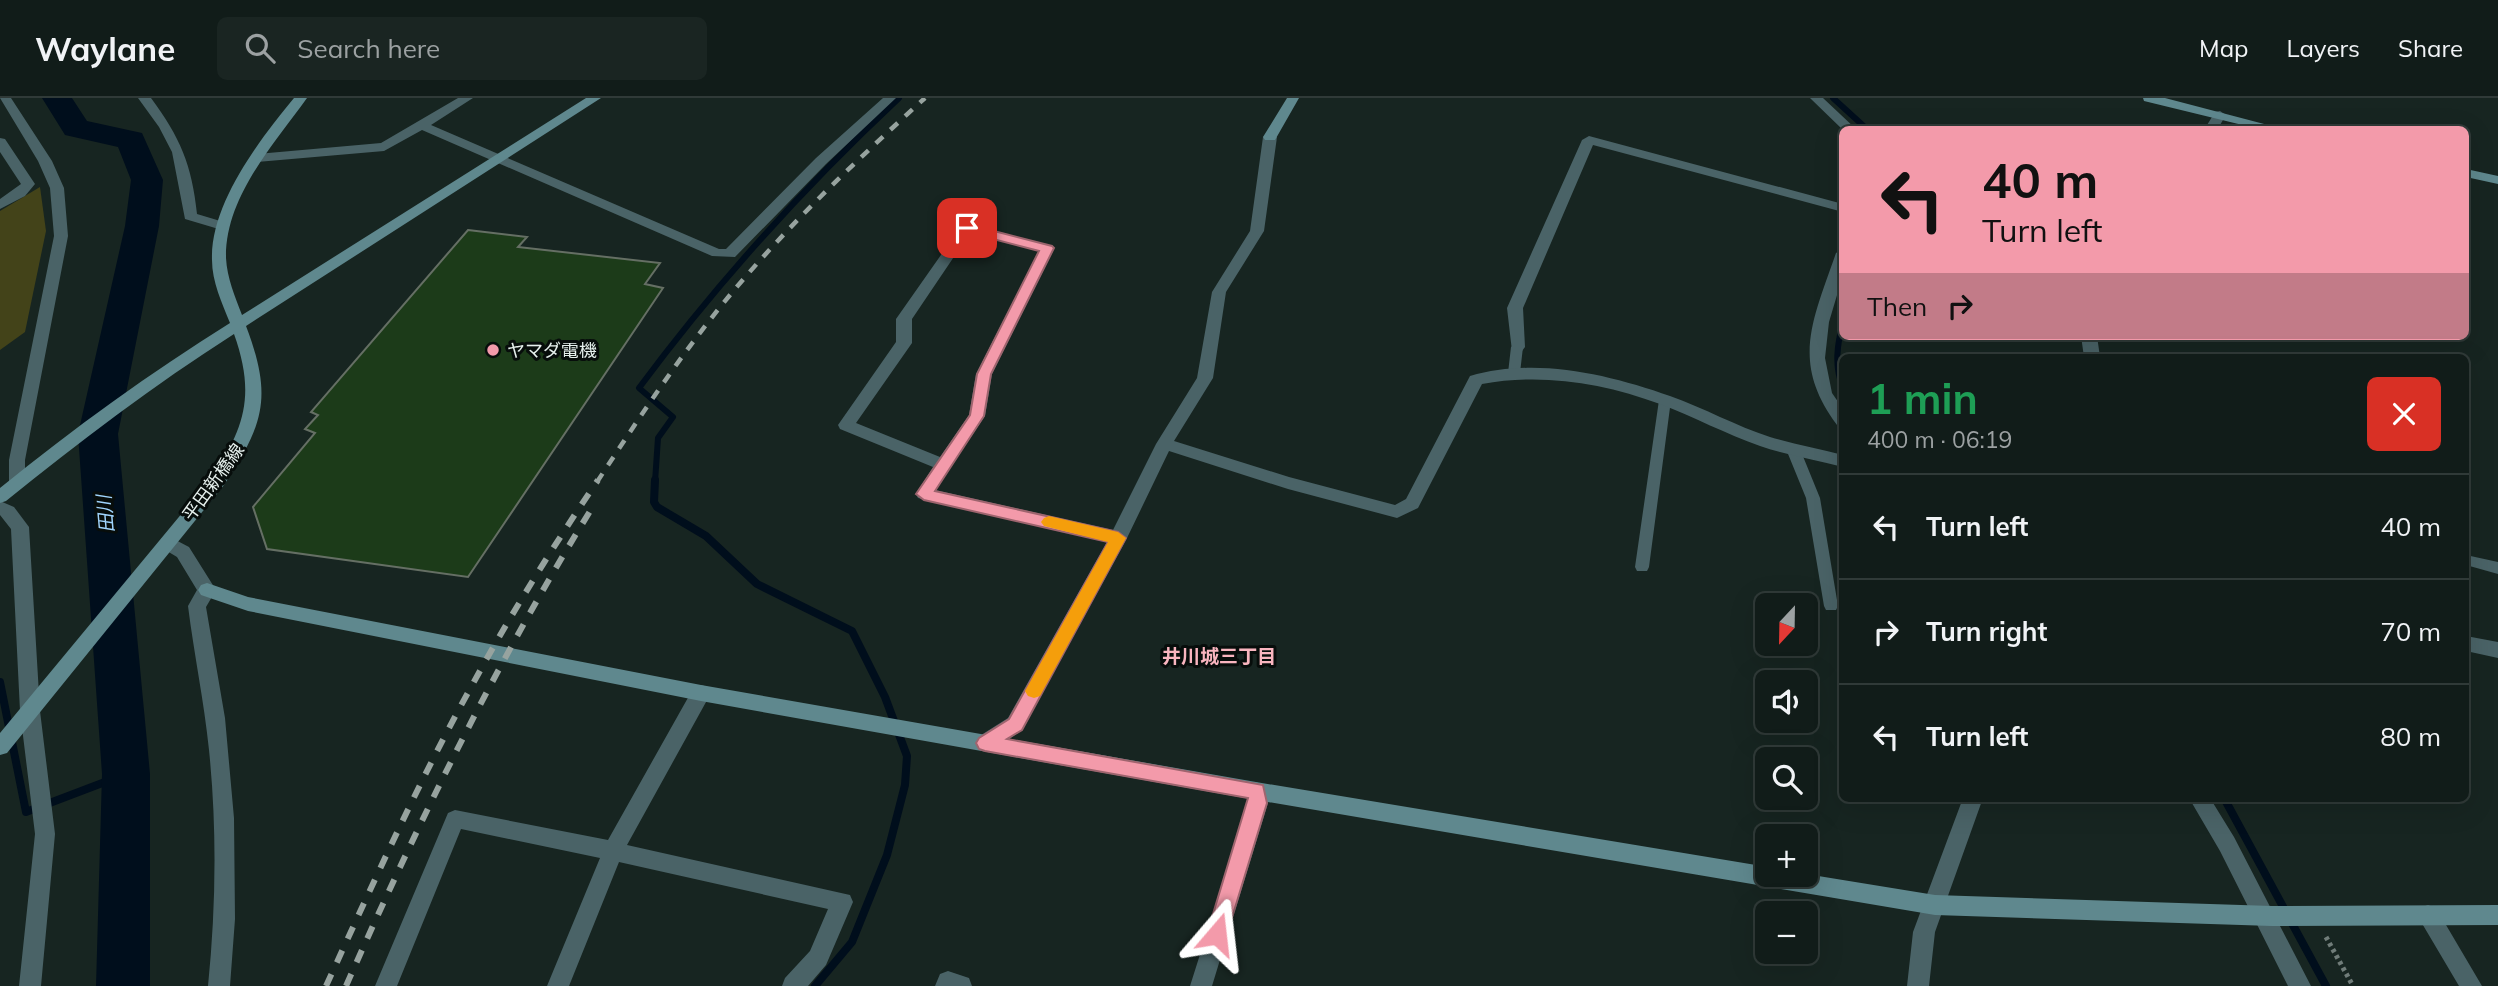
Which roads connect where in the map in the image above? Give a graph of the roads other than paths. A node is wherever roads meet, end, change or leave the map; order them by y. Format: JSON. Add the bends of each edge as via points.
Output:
{"nodes":[{"id":1,"x":5,"y":98,"type":"edge"},
{"id":2,"x":144,"y":98,"type":"edge"},
{"id":3,"x":301,"y":98,"type":"edge"},
{"id":4,"x":467,"y":98,"type":"edge"},
{"id":5,"x":595,"y":98,"type":"edge"},
{"id":6,"x":890,"y":98,"type":"edge"},
{"id":7,"x":1293,"y":98,"type":"edge"},
{"id":8,"x":1816,"y":98,"type":"edge"},
{"id":9,"x":2149,"y":98,"type":"edge"},
{"id":10,"x":2220,"y":115,"type":"junction"},
{"id":11,"x":421,"y":125,"type":"junction"},
{"id":12,"x":1847,"y":126,"type":"edge"},
{"id":13,"x":2213,"y":126,"type":"edge"},
{"id":14,"x":2265,"y":126,"type":"edge"},
{"id":15,"x":0,"y":142,"type":"edge"},
{"id":16,"x":257,"y":158,"type":"junction"},
{"id":17,"x":498,"y":159,"type":"junction"},
{"id":18,"x":2469,"y":174,"type":"edge"},
{"id":19,"x":2498,"y":180,"type":"edge"},
{"id":20,"x":1,"y":203,"type":"edge"},
{"id":21,"x":1839,"y":207,"type":"edge"},
{"id":22,"x":222,"y":226,"type":"junction"},
{"id":23,"x":1839,"y":265,"type":"edge"},
{"id":24,"x":237,"y":322,"type":"junction"},
{"id":25,"x":1517,"y":347,"type":"joint"},
{"id":26,"x":1514,"y":373,"type":"junction"},
{"id":27,"x":1665,"y":400,"type":"junction"},
{"id":28,"x":1839,"y":415,"type":"edge"},
{"id":29,"x":1164,"y":444,"type":"junction"},
{"id":30,"x":1793,"y":449,"type":"junction"},
{"id":31,"x":1839,"y":460,"type":"edge"},
{"id":32,"x":943,"y":464,"type":"junction"},
{"id":33,"x":21,"y":479,"type":"junction"},
{"id":34,"x":0,"y":497,"type":"edge"},
{"id":35,"x":0,"y":508,"type":"edge"},
{"id":36,"x":1118,"y":538,"type":"junction"},
{"id":37,"x":168,"y":543,"type":"junction"},
{"id":38,"x":2469,"y":562,"type":"edge"},
{"id":39,"x":1642,"y":567,"type":"dead end"},
{"id":40,"x":2498,"y":568,"type":"edge"},
{"id":41,"x":207,"y":590,"type":"junction"},
{"id":42,"x":1831,"y":606,"type":"dead end"},
{"id":43,"x":2469,"y":645,"type":"edge"},
{"id":44,"x":2498,"y":650,"type":"edge"},
{"id":45,"x":701,"y":693,"type":"junction"},
{"id":46,"x":30,"y":711,"type":"junction"},
{"id":47,"x":985,"y":743,"type":"junction"},
{"id":48,"x":0,"y":747,"type":"edge"},
{"id":49,"x":1256,"y":791,"type":"junction"},
{"id":50,"x":1972,"y":802,"type":"edge"},
{"id":51,"x":2201,"y":802,"type":"edge"},
{"id":52,"x":613,"y":850,"type":"junction"},
{"id":53,"x":1935,"y":905,"type":"junction"},
{"id":54,"x":2267,"y":915,"type":"junction"},
{"id":55,"x":2428,"y":915,"type":"junction"},
{"id":56,"x":2498,"y":915,"type":"edge"},
{"id":57,"x":30,"y":986,"type":"edge"},
{"id":58,"x":219,"y":986,"type":"edge"},
{"id":59,"x":386,"y":986,"type":"edge"},
{"id":60,"x":558,"y":986,"type":"edge"},
{"id":61,"x":793,"y":986,"type":"edge"},
{"id":62,"x":946,"y":986,"type":"edge"},
{"id":63,"x":961,"y":986,"type":"edge"},
{"id":64,"x":1201,"y":986,"type":"edge"},
{"id":65,"x":1918,"y":986,"type":"edge"},
{"id":66,"x":2300,"y":986,"type":"edge"},
{"id":67,"x":2471,"y":986,"type":"edge"}],
"edges":[{"from":1,"to":33,"type":"street","via":[[46,161],[57,188],[61,236],[17,460]]},
{"from":2,"to":22,"type":"street","via":[[166,128],[187,173],[190,216]]},
{"from":3,"to":16,"type":"street","name":"平田新橋線"},
{"from":4,"to":11,"type":"street"},
{"from":5,"to":17,"type":"street"},
{"from":6,"to":17,"type":"street","via":[[730,254],[717,253]]},
{"from":7,"to":29,"type":"street","via":[[1270,137],[1257,231],[1219,292],[1205,378]]},
{"from":8,"to":12,"type":"street"},
{"from":9,"to":10,"type":"street"},
{"from":10,"to":13,"type":"street"},
{"from":10,"to":14,"type":"street"},
{"from":11,"to":16,"type":"street","via":[[384,147]]},
{"from":11,"to":17,"type":"street"},
{"from":15,"to":20,"type":"street","via":[[28,184]]},
{"from":16,"to":22,"type":"street","name":"平田新橋線"},
{"from":17,"to":24,"type":"street"},
{"from":18,"to":19,"type":"street"},
{"from":21,"to":25,"type":"street","via":[[1589,140],[1514,308]]},
{"from":22,"to":24,"type":"street","name":"平田新橋線","via":[[222,282]]},
{"from":23,"to":28,"type":"street","via":[[1817,348],[1825,394]]},
{"from":24,"to":33,"type":"street"},
{"from":24,"to":37,"type":"street","name":"平田新橋線","via":[[255,385],[256,406],[248,432],[224,472]]},
{"from":25,"to":26,"type":"lane"},
{"from":26,"to":27,"type":"street","via":[[1602,382]]},
{"from":26,"to":29,"type":"street","via":[[1476,380],[1412,503],[1397,512]]},
{"from":27,"to":30,"type":"street"},
{"from":27,"to":39,"type":"lane"},
{"from":29,"to":36,"type":"street"},
{"from":30,"to":31,"type":"street"},
{"from":30,"to":42,"type":"lane","via":[[1814,498]]},
{"from":32,"to":32,"type":"street","via":[[846,425],[904,343],[904,319],[967,228],[1047,248],[984,374],[977,416]]},
{"from":32,"to":36,"type":"street","via":[[924,494]]},
{"from":33,"to":34,"type":"street"},
{"from":35,"to":46,"type":"street","via":[[20,527]]},
{"from":36,"to":47,"type":"street","via":[[1015,724]]},
{"from":37,"to":41,"type":"street","via":[[183,552]]},
{"from":37,"to":46,"type":"street","name":"平田新橋線"},
{"from":38,"to":40,"type":"lane"},
{"from":41,"to":45,"type":"street","via":[[248,604]]},
{"from":41,"to":58,"type":"street","via":[[197,606],[226,827]]},
{"from":43,"to":44,"type":"street"},
{"from":45,"to":47,"type":"street"},
{"from":45,"to":52,"type":"street"},
{"from":46,"to":48,"type":"street","name":"平田新橋線"},
{"from":46,"to":57,"type":"street","via":[[45,834]]},
{"from":47,"to":49,"type":"street"},
{"from":49,"to":53,"type":"street"},
{"from":49,"to":64,"type":"street","via":[[1258,803]]},
{"from":50,"to":53,"type":"street"},
{"from":51,"to":54,"type":"street"},
{"from":52,"to":59,"type":"street","via":[[455,818]]},
{"from":52,"to":60,"type":"street"},
{"from":52,"to":61,"type":"street","via":[[842,902],[818,958]]},
{"from":53,"to":54,"type":"street"},
{"from":53,"to":65,"type":"street","via":[[1924,932]]},
{"from":54,"to":55,"type":"street"},
{"from":54,"to":66,"type":"street"},
{"from":55,"to":56,"type":"street"},
{"from":55,"to":67,"type":"street"},
{"from":62,"to":63,"type":"street","via":[[948,982]]}]}
